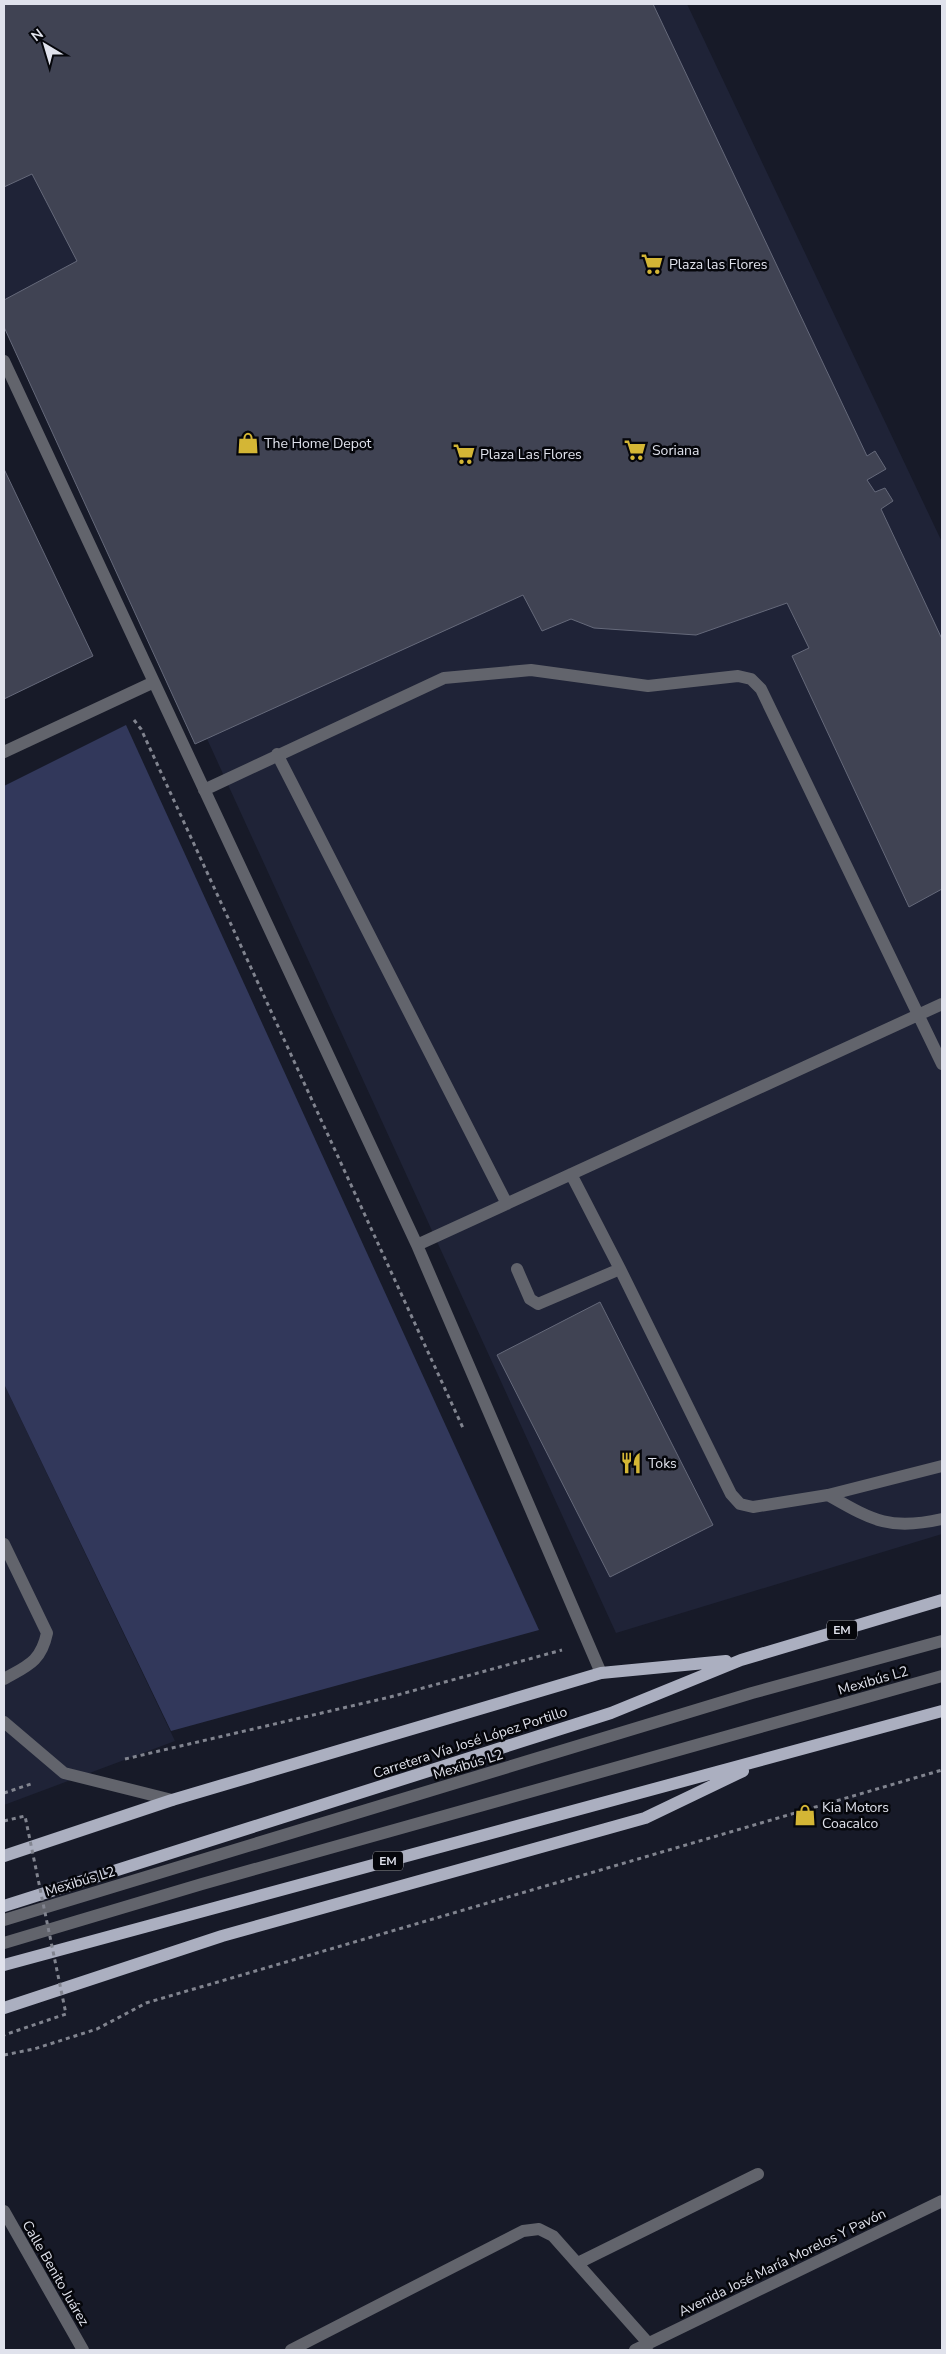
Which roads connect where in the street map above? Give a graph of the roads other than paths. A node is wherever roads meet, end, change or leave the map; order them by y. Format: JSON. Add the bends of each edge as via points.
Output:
{"nodes":[{"id":1,"x":4,"y":361,"type":"edge"},
{"id":2,"x":154,"y":682,"type":"junction"},
{"id":3,"x":4,"y":752,"type":"edge"},
{"id":4,"x":278,"y":754,"type":"junction"},
{"id":5,"x":204,"y":790,"type":"junction"},
{"id":6,"x":942,"y":1004,"type":"edge"},
{"id":7,"x":918,"y":1015,"type":"junction"},
{"id":8,"x":942,"y":1064,"type":"edge"},
{"id":9,"x":571,"y":1174,"type":"junction"},
{"id":10,"x":507,"y":1204,"type":"junction"},
{"id":11,"x":417,"y":1245,"type":"junction"},
{"id":12,"x":516,"y":1269,"type":"dead end"},
{"id":13,"x":620,"y":1269,"type":"junction"},
{"id":14,"x":942,"y":1466,"type":"edge"},
{"id":15,"x":929,"y":1471,"type":"junction"},
{"id":16,"x":942,"y":1476,"type":"edge"},
{"id":17,"x":828,"y":1495,"type":"junction"},
{"id":18,"x":942,"y":1519,"type":"edge"},
{"id":19,"x":4,"y":1544,"type":"edge"},
{"id":20,"x":942,"y":1600,"type":"edge"},
{"id":21,"x":942,"y":1642,"type":"edge"},
{"id":22,"x":741,"y":1660,"type":"junction"},
{"id":23,"x":601,"y":1673,"type":"junction"},
{"id":24,"x":942,"y":1676,"type":"edge"},
{"id":25,"x":4,"y":1679,"type":"edge"},
{"id":26,"x":942,"y":1711,"type":"edge"},
{"id":27,"x":4,"y":1722,"type":"edge"},
{"id":28,"x":772,"y":1757,"type":"junction"},
{"id":29,"x":172,"y":1800,"type":"junction"},
{"id":30,"x":4,"y":1856,"type":"edge"},
{"id":31,"x":4,"y":1906,"type":"edge"},
{"id":32,"x":4,"y":1920,"type":"edge"},
{"id":33,"x":4,"y":1943,"type":"edge"},
{"id":34,"x":4,"y":1966,"type":"edge"},
{"id":35,"x":4,"y":2008,"type":"edge"},
{"id":36,"x":758,"y":2174,"type":"dead end"},
{"id":37,"x":942,"y":2201,"type":"edge"},
{"id":38,"x":4,"y":2211,"type":"edge"},
{"id":39,"x":578,"y":2263,"type":"junction"},
{"id":40,"x":649,"y":2344,"type":"junction"},
{"id":41,"x":83,"y":2350,"type":"edge"},
{"id":42,"x":291,"y":2350,"type":"edge"},
{"id":43,"x":635,"y":2350,"type":"edge"}],
"edges":[{"from":1,"to":2,"type":"street"},
{"from":2,"to":3,"type":"street"},
{"from":2,"to":5,"type":"street"},
{"from":4,"to":5,"type":"street"},
{"from":4,"to":7,"type":"street","via":[[444,678],[532,670],[648,686],[738,676],[751,678],[761,689]]},
{"from":4,"to":10,"type":"street"},
{"from":5,"to":11,"type":"street"},
{"from":6,"to":7,"type":"street"},
{"from":7,"to":8,"type":"street"},
{"from":7,"to":9,"type":"street"},
{"from":9,"to":10,"type":"street"},
{"from":9,"to":13,"type":"street"},
{"from":10,"to":11,"type":"street"},
{"from":11,"to":23,"type":"street"},
{"from":12,"to":13,"type":"street","via":[[530,1300],[538,1304]]},
{"from":13,"to":17,"type":"street","via":[[731,1494],[740,1504],[753,1507]]},
{"from":14,"to":15,"type":"street"},
{"from":15,"to":16,"type":"street"},
{"from":15,"to":17,"type":"street"},
{"from":17,"to":18,"type":"street","via":[[888,1524],[926,1523]]},
{"from":19,"to":25,"type":"street","via":[[47,1633],[44,1649],[32,1663]]},
{"from":20,"to":22,"type":"main road","name":"Carretera Vía José López Portillo","number":"EM"},
{"from":21,"to":32,"type":"street","name":"Mexibús L2","via":[[752,1693]]},
{"from":22,"to":23,"type":"main road"},
{"from":22,"to":31,"type":"main road","name":"Carretera Vía José López Portillo","number":"EM","via":[[611,1712]]},
{"from":23,"to":29,"type":"main road"},
{"from":24,"to":33,"type":"street","name":"Mexibús L2","via":[[202,1884]]},
{"from":26,"to":28,"type":"main road","number":"EM"},
{"from":27,"to":29,"type":"street","via":[[64,1773]]},
{"from":28,"to":34,"type":"main road","number":"EM"},
{"from":28,"to":35,"type":"main road","via":[[645,1818],[222,1936]]},
{"from":29,"to":30,"type":"main road"},
{"from":36,"to":39,"type":"street"},
{"from":37,"to":40,"type":"street","name":"Avenida José María Morelos Y Pavón"},
{"from":38,"to":41,"type":"street","name":"Calle Benito Juárez"},
{"from":39,"to":40,"type":"street"},
{"from":39,"to":42,"type":"street","via":[[553,2236],[539,2229],[523,2231]]},
{"from":40,"to":43,"type":"street","name":"Avenida José María Morelos Y Pavón"}]}
